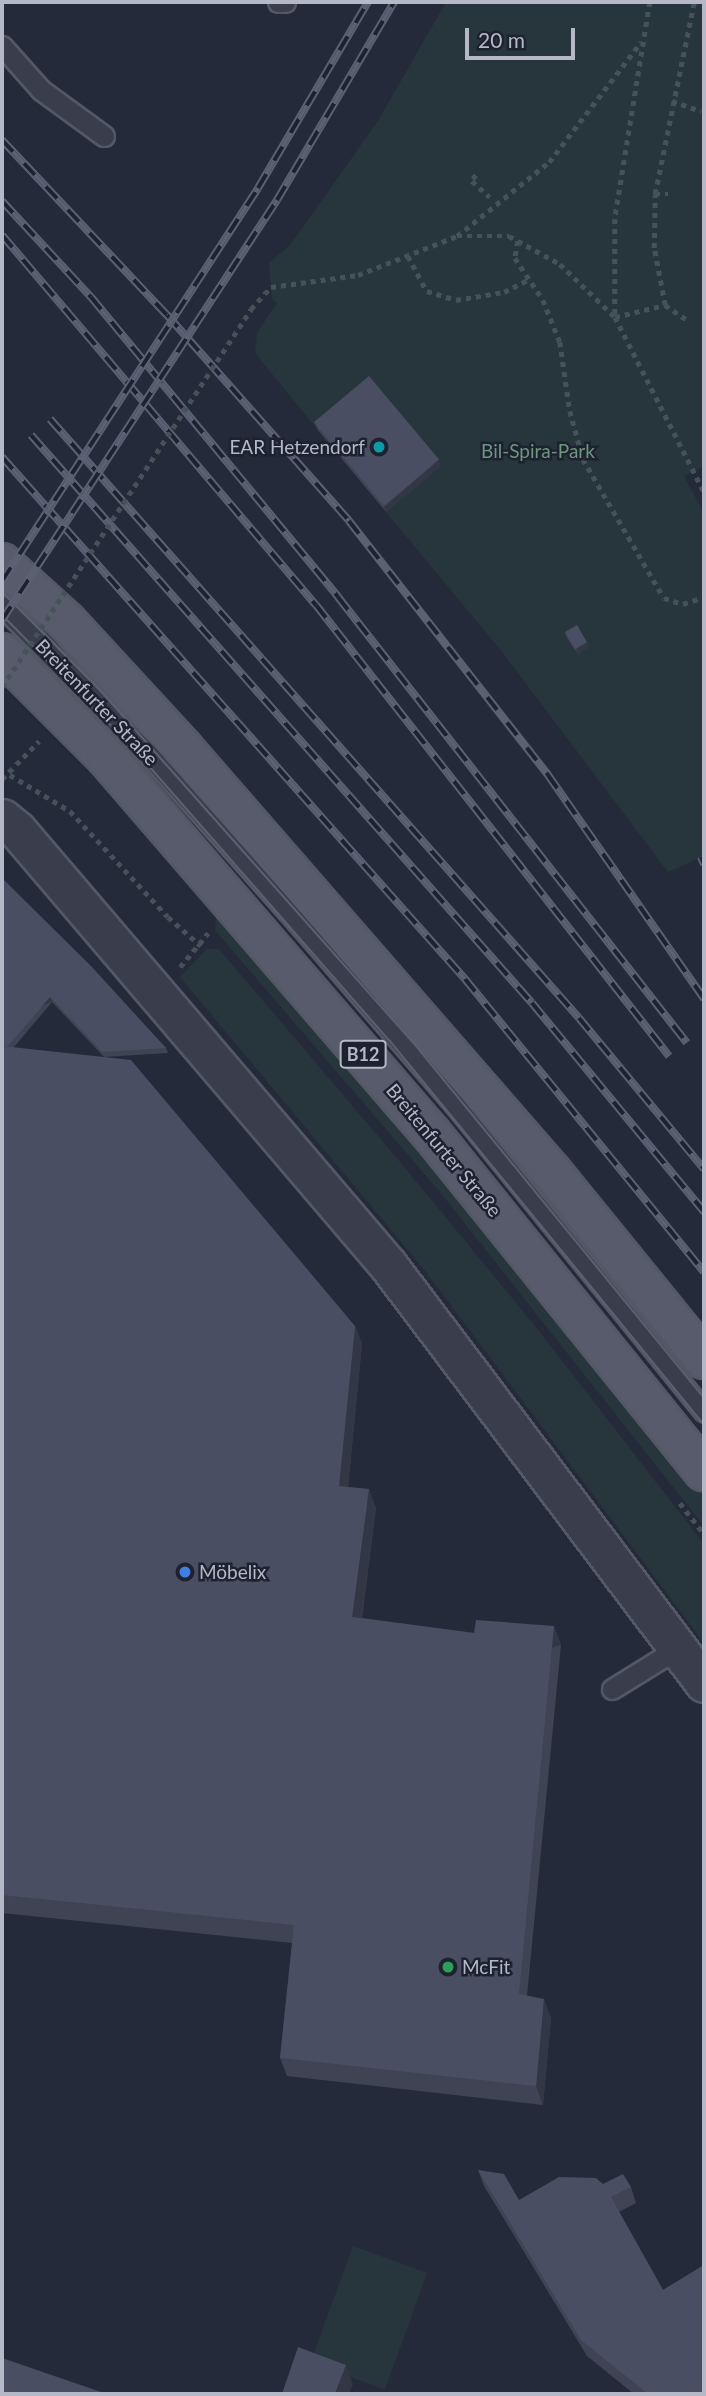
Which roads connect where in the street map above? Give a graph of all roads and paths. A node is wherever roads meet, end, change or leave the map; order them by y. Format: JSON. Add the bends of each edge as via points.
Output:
{"nodes":[{"id":1,"x":278,"y":2,"type":"edge"},
{"id":2,"x":285,"y":2,"type":"edge"},
{"id":3,"x":650,"y":2,"type":"edge"},
{"id":4,"x":694,"y":2,"type":"edge"},
{"id":5,"x":642,"y":41,"type":"junction"},
{"id":6,"x":2,"y":46,"type":"edge"},
{"id":7,"x":672,"y":101,"type":"junction"},
{"id":8,"x":701,"y":111,"type":"dead end"},
{"id":9,"x":104,"y":136,"type":"dead end"},
{"id":10,"x":476,"y":175,"type":"dead end"},
{"id":11,"x":655,"y":194,"type":"junction"},
{"id":12,"x":668,"y":194,"type":"dead end"},
{"id":13,"x":491,"y":197,"type":"dead end"},
{"id":14,"x":457,"y":236,"type":"junction"},
{"id":15,"x":518,"y":241,"type":"junction"},
{"id":16,"x":408,"y":256,"type":"junction"},
{"id":17,"x":529,"y":279,"type":"junction"},
{"id":18,"x":665,"y":305,"type":"junction"},
{"id":19,"x":615,"y":317,"type":"junction"},
{"id":20,"x":686,"y":319,"type":"dead end"},
{"id":21,"x":704,"y":492,"type":"edge"},
{"id":22,"x":2,"y":563,"type":"edge"},
{"id":23,"x":704,"y":597,"type":"edge"},
{"id":24,"x":2,"y":606,"type":"edge"},
{"id":25,"x":2,"y":653,"type":"edge"},
{"id":26,"x":2,"y":687,"type":"edge"},
{"id":27,"x":24,"y":754,"type":"dead end"},
{"id":28,"x":10,"y":775,"type":"junction"},
{"id":29,"x":2,"y":779,"type":"edge"},
{"id":30,"x":2,"y":818,"type":"edge"},
{"id":31,"x":201,"y":946,"type":"dead end"},
{"id":32,"x":704,"y":1359,"type":"edge"},
{"id":33,"x":704,"y":1411,"type":"edge"},
{"id":34,"x":704,"y":1471,"type":"edge"},
{"id":35,"x":678,"y":1648,"type":"junction"},
{"id":36,"x":704,"y":1683,"type":"edge"},
{"id":37,"x":612,"y":1689,"type":"dead end"}],
"edges":[{"from":1,"to":2,"type":"lane"},
{"from":3,"to":5,"type":"path"},
{"from":4,"to":7,"type":"path"},
{"from":5,"to":14,"type":"path","via":[[549,162]]},
{"from":5,"to":19,"type":"path","via":[[615,219]]},
{"from":6,"to":9,"type":"lane","via":[[41,90]]},
{"from":7,"to":8,"type":"path"},
{"from":7,"to":11,"type":"path"},
{"from":10,"to":13,"type":"path","via":[[472,181]]},
{"from":11,"to":12,"type":"path"},
{"from":11,"to":18,"type":"path","via":[[654,248]]},
{"from":14,"to":15,"type":"path","via":[[509,236]]},
{"from":14,"to":16,"type":"path"},
{"from":15,"to":17,"type":"path","via":[[515,258]]},
{"from":15,"to":19,"type":"path","via":[[560,264]]},
{"from":16,"to":17,"type":"path","via":[[427,291],[456,300],[504,292]]},
{"from":16,"to":26,"type":"path","bridge":true,"via":[[348,277],[271,287],[251,309]]},
{"from":17,"to":23,"type":"path","via":[[561,342],[570,411],[583,459],[664,598],[683,604]]},
{"from":18,"to":19,"type":"path"},
{"from":18,"to":20,"type":"path"},
{"from":19,"to":21,"type":"path"},
{"from":22,"to":32,"type":"main road","name":"Breitenfurter Straße","via":[[66,621],[183,748],[552,1172]]},
{"from":24,"to":33,"type":"lane","name":"Breitenfurter Straße","via":[[148,754],[297,922],[456,1105]]},
{"from":25,"to":34,"type":"main road","name":"Breitenfurter Straße","number":"B12","via":[[106,757],[430,1132]]},
{"from":27,"to":28,"type":"path"},
{"from":28,"to":29,"type":"path"},
{"from":28,"to":31,"type":"path","via":[[70,811]]},
{"from":30,"to":35,"type":"street","via":[[388,1265]]},
{"from":35,"to":36,"type":"street"},
{"from":35,"to":37,"type":"lane"}]}
